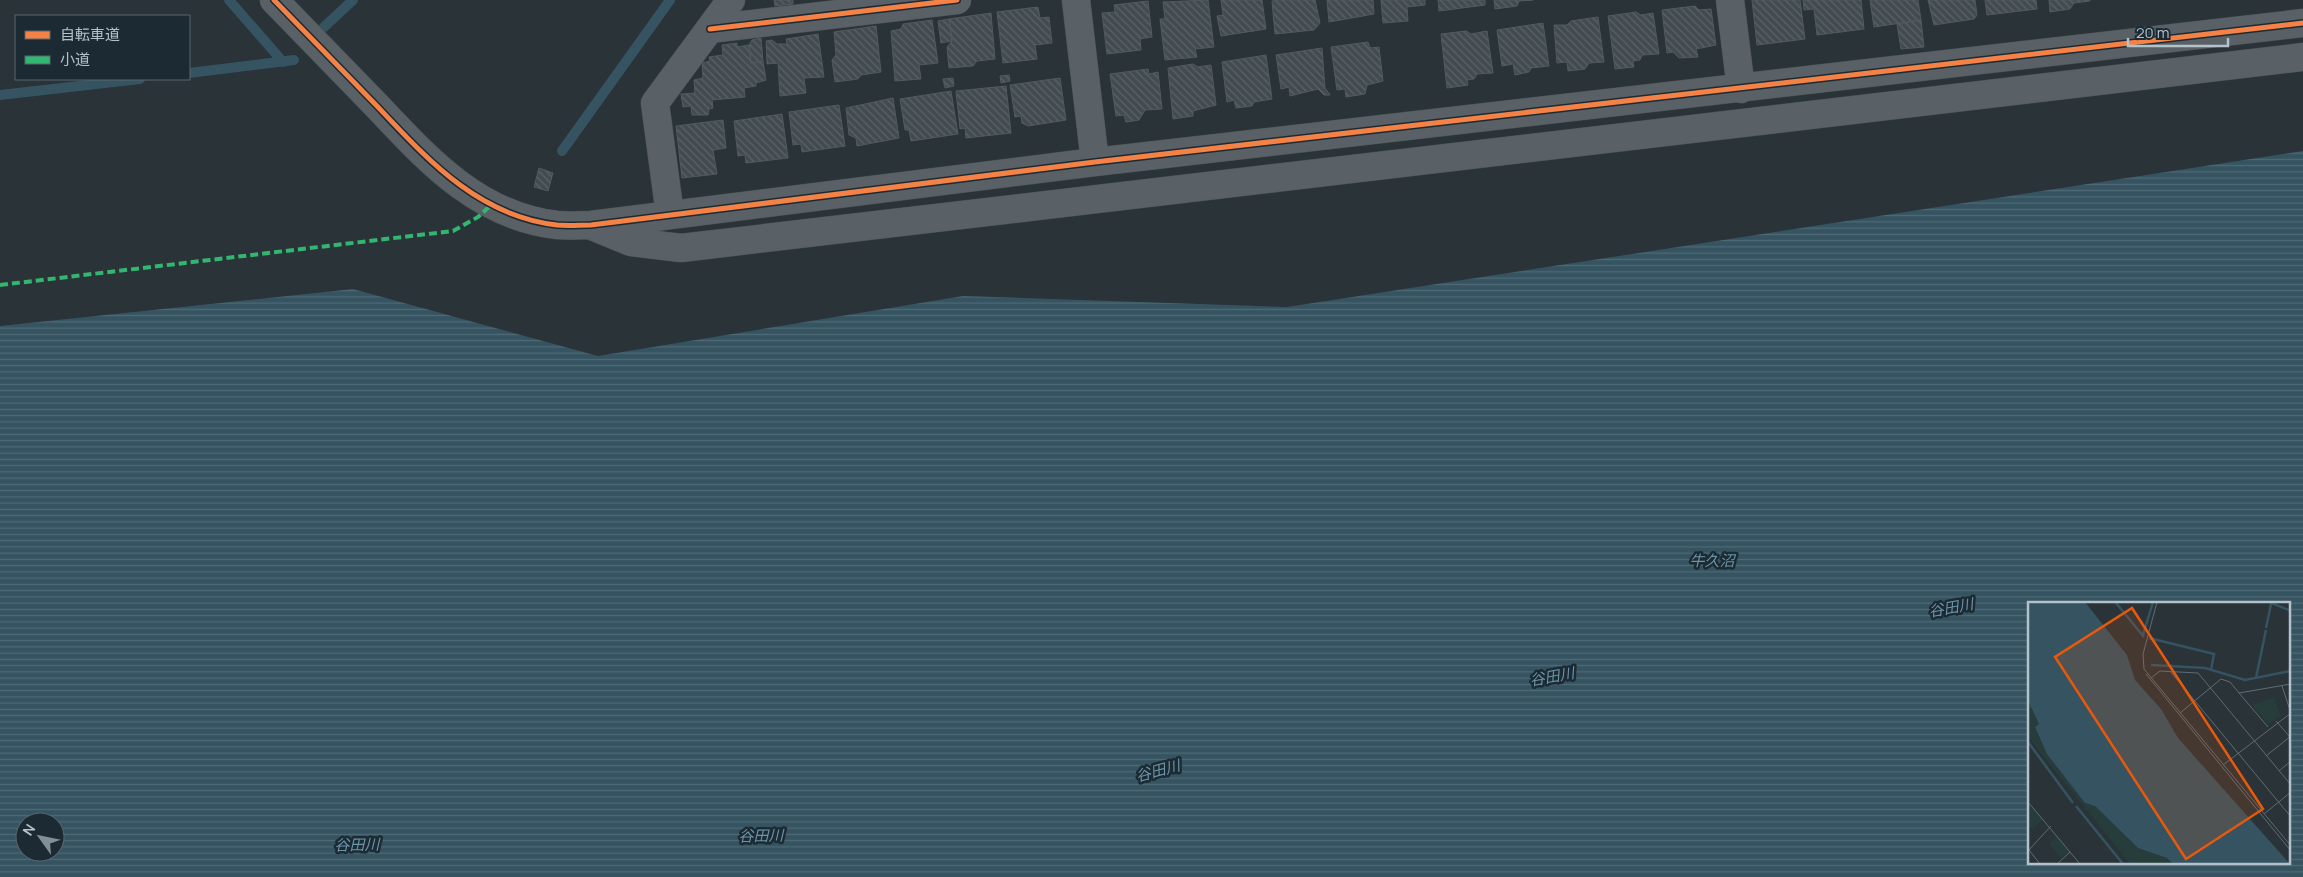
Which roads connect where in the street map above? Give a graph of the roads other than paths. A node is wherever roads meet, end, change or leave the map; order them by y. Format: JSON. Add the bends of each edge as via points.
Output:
{"nodes":[{"id":1,"x":274,"y":0,"type":"edge"},
{"id":2,"x":731,"y":0,"type":"edge"},
{"id":3,"x":957,"y":0,"type":"edge"},
{"id":4,"x":1076,"y":0,"type":"edge"},
{"id":5,"x":1730,"y":0,"type":"edge"},
{"id":6,"x":2303,"y":22,"type":"edge"},
{"id":7,"x":710,"y":29,"type":"junction"},
{"id":8,"x":2303,"y":57,"type":"edge"},
{"id":9,"x":1741,"y":89,"type":"junction"},
{"id":10,"x":1095,"y":162,"type":"junction"},
{"id":11,"x":670,"y":215,"type":"junction"},
{"id":12,"x":591,"y":225,"type":"junction"}],
"edges":[{"from":1,"to":12,"type":"street","via":[[426,158],[456,184],[491,205],[518,216],[557,225]]},
{"from":2,"to":7,"type":"street"},
{"from":3,"to":7,"type":"street"},
{"from":4,"to":10,"type":"street"},
{"from":5,"to":9,"type":"street"},
{"from":6,"to":9,"type":"street"},
{"from":7,"to":11,"type":"street","via":[[655,103]]},
{"from":8,"to":12,"type":"street","via":[[681,248],[631,242]]},
{"from":9,"to":10,"type":"street"},
{"from":10,"to":11,"type":"street"},
{"from":11,"to":12,"type":"street"}]}
